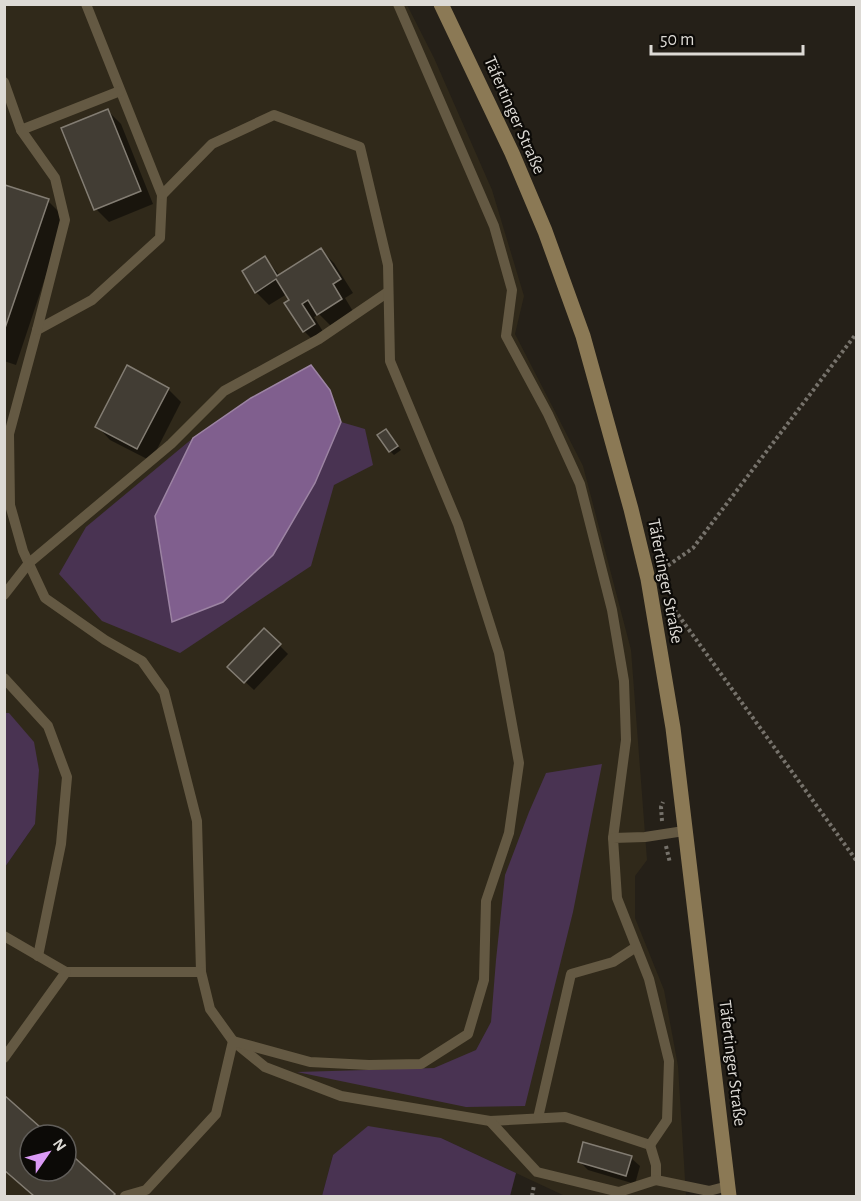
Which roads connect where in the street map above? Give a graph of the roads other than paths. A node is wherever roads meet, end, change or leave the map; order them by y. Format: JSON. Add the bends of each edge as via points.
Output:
{"nodes":[{"id":1,"x":86,"y":4,"type":"edge"},
{"id":2,"x":398,"y":4,"type":"edge"},
{"id":3,"x":441,"y":4,"type":"edge"},
{"id":4,"x":4,"y":82,"type":"edge"},
{"id":5,"x":120,"y":91,"type":"junction"},
{"id":6,"x":21,"y":130,"type":"junction"},
{"id":7,"x":162,"y":195,"type":"junction"},
{"id":8,"x":388,"y":292,"type":"junction"},
{"id":9,"x":36,"y":330,"type":"junction"},
{"id":10,"x":29,"y":563,"type":"junction"},
{"id":11,"x":4,"y":595,"type":"edge"},
{"id":12,"x":4,"y":678,"type":"edge"},
{"id":13,"x":684,"y":831,"type":"junction"},
{"id":14,"x":613,"y":838,"type":"junction"},
{"id":15,"x":4,"y":936,"type":"edge"},
{"id":16,"x":636,"y":947,"type":"junction"},
{"id":17,"x":39,"y":957,"type":"junction"},
{"id":18,"x":66,"y":972,"type":"junction"},
{"id":19,"x":201,"y":972,"type":"junction"},
{"id":20,"x":233,"y":1041,"type":"junction"},
{"id":21,"x":4,"y":1058,"type":"edge"},
{"id":22,"x":538,"y":1118,"type":"junction"},
{"id":23,"x":490,"y":1121,"type":"junction"},
{"id":24,"x":650,"y":1145,"type":"junction"},
{"id":25,"x":656,"y":1180,"type":"junction"},
{"id":26,"x":729,"y":1191,"type":"edge"},
{"id":27,"x":125,"y":1197,"type":"edge"}],
"edges":[{"from":1,"to":5,"type":"lane"},
{"from":2,"to":14,"type":"lane","via":[[494,226],[512,290],[506,336],[548,414],[580,484],[586,507],[612,610],[624,681],[626,740]]},
{"from":3,"to":13,"type":"street","name":"Täfertinger Straße","via":[[512,153],[583,336],[648,579],[673,728]]},
{"from":4,"to":6,"type":"lane"},
{"from":5,"to":6,"type":"lane"},
{"from":5,"to":7,"type":"lane"},
{"from":6,"to":9,"type":"lane","via":[[55,178],[65,220]]},
{"from":7,"to":8,"type":"lane","via":[[212,144],[274,115],[360,147],[388,265]]},
{"from":7,"to":9,"type":"lane","via":[[160,238],[92,300]]},
{"from":8,"to":10,"type":"lane","via":[[319,339],[224,392],[171,444]]},
{"from":8,"to":20,"type":"lane","via":[[390,361],[458,524],[499,653],[519,763],[509,833],[486,901],[484,980],[468,1034],[421,1064],[310,1062]]},
{"from":9,"to":10,"type":"lane","via":[[9,434],[10,505]]},
{"from":10,"to":11,"type":"lane"},
{"from":10,"to":19,"type":"lane","via":[[45,598],[142,662],[164,692],[197,821]]},
{"from":12,"to":17,"type":"lane","via":[[48,726],[67,777],[61,844]]},
{"from":13,"to":14,"type":"lane"},
{"from":13,"to":26,"type":"street","name":"Täfertinger Straße"},
{"from":14,"to":16,"type":"lane","via":[[617,898]]},
{"from":15,"to":17,"type":"lane"},
{"from":16,"to":22,"type":"lane","via":[[613,962],[571,974]]},
{"from":16,"to":24,"type":"lane","via":[[649,979],[669,1061],[668,1120]]},
{"from":17,"to":18,"type":"lane"},
{"from":18,"to":19,"type":"lane"},
{"from":18,"to":21,"type":"lane"},
{"from":19,"to":20,"type":"lane","via":[[210,1009]]},
{"from":20,"to":23,"type":"lane","via":[[265,1067],[341,1096]]},
{"from":20,"to":27,"type":"lane","via":[[216,1114],[146,1190]]},
{"from":22,"to":23,"type":"lane"},
{"from":22,"to":24,"type":"lane","via":[[565,1117]]},
{"from":23,"to":25,"type":"lane","via":[[537,1172],[619,1192]]},
{"from":24,"to":25,"type":"lane"},
{"from":25,"to":26,"type":"lane"}]}
